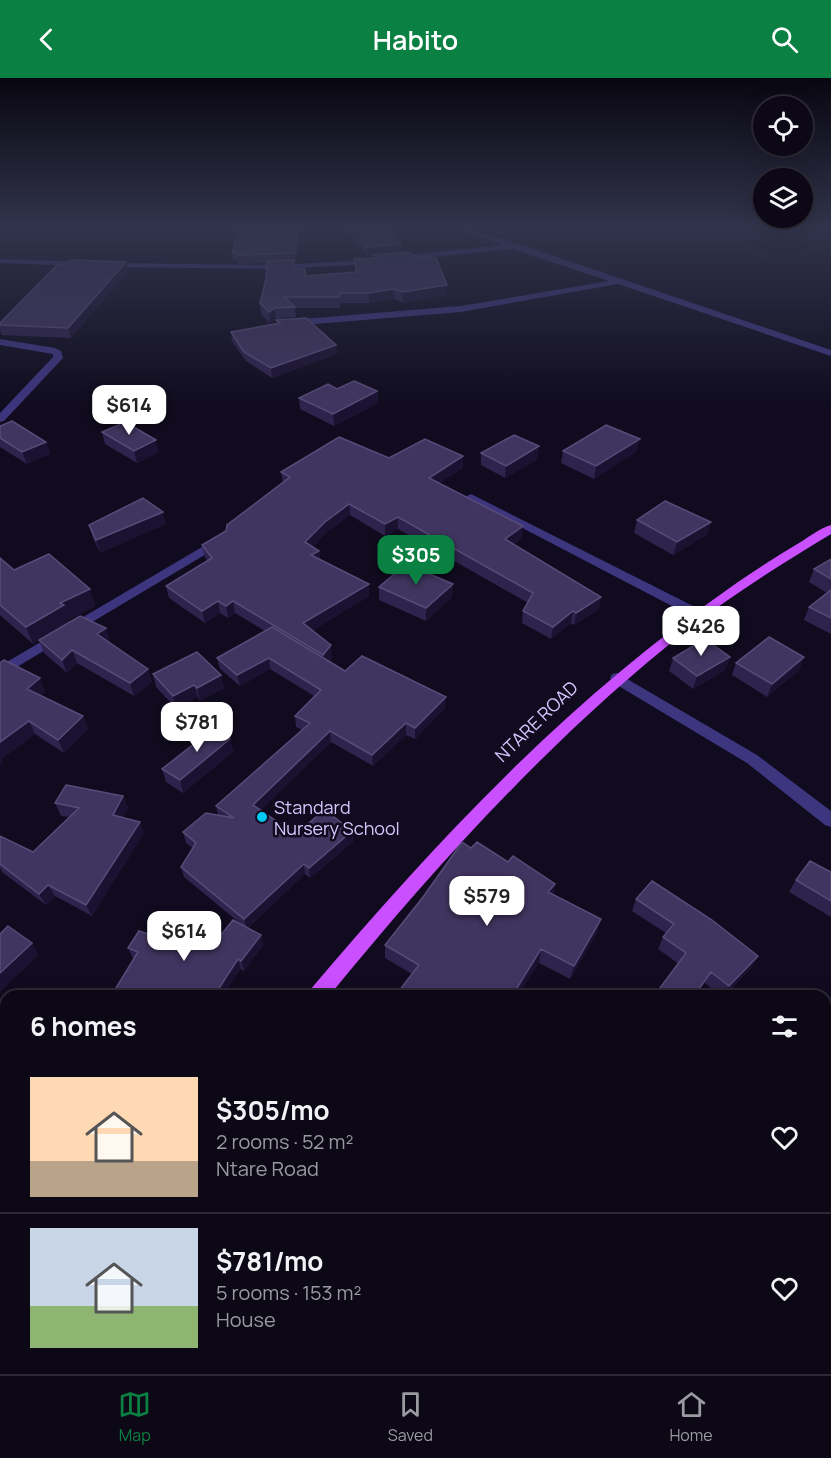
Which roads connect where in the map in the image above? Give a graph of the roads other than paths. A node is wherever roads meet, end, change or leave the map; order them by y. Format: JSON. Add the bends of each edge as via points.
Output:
{"nodes":[{"id":1,"x":588,"y":287,"type":"edge"},
{"id":2,"x":636,"y":287,"type":"edge"},
{"id":3,"x":276,"y":324,"type":"edge"},
{"id":4,"x":0,"y":342,"type":"edge"},
{"id":5,"x":831,"y":353,"type":"edge"},
{"id":6,"x":0,"y":419,"type":"edge"},
{"id":7,"x":471,"y":497,"type":"edge"},
{"id":8,"x":831,"y":529,"type":"edge"},
{"id":9,"x":224,"y":538,"type":"edge"},
{"id":10,"x":698,"y":614,"type":"junction"},
{"id":11,"x":0,"y":672,"type":"edge"},
{"id":12,"x":617,"y":678,"type":"junction"},
{"id":13,"x":831,"y":820,"type":"edge"},
{"id":14,"x":322,"y":990,"type":"edge"}],
"edges":[{"from":1,"to":3,"type":"street","via":[[461,309]]},
{"from":2,"to":5,"type":"street"},
{"from":4,"to":6,"type":"street","via":[[58,353],[58,358]]},
{"from":7,"to":10,"type":"street"},
{"from":8,"to":10,"type":"main road","name":"NTARE ROAD"},
{"from":9,"to":11,"type":"street"},
{"from":10,"to":12,"type":"main road","name":"NTARE ROAD"},
{"from":12,"to":13,"type":"street","via":[[752,759]]},
{"from":12,"to":14,"type":"main road","name":"NTARE ROAD","via":[[466,823]]}]}
